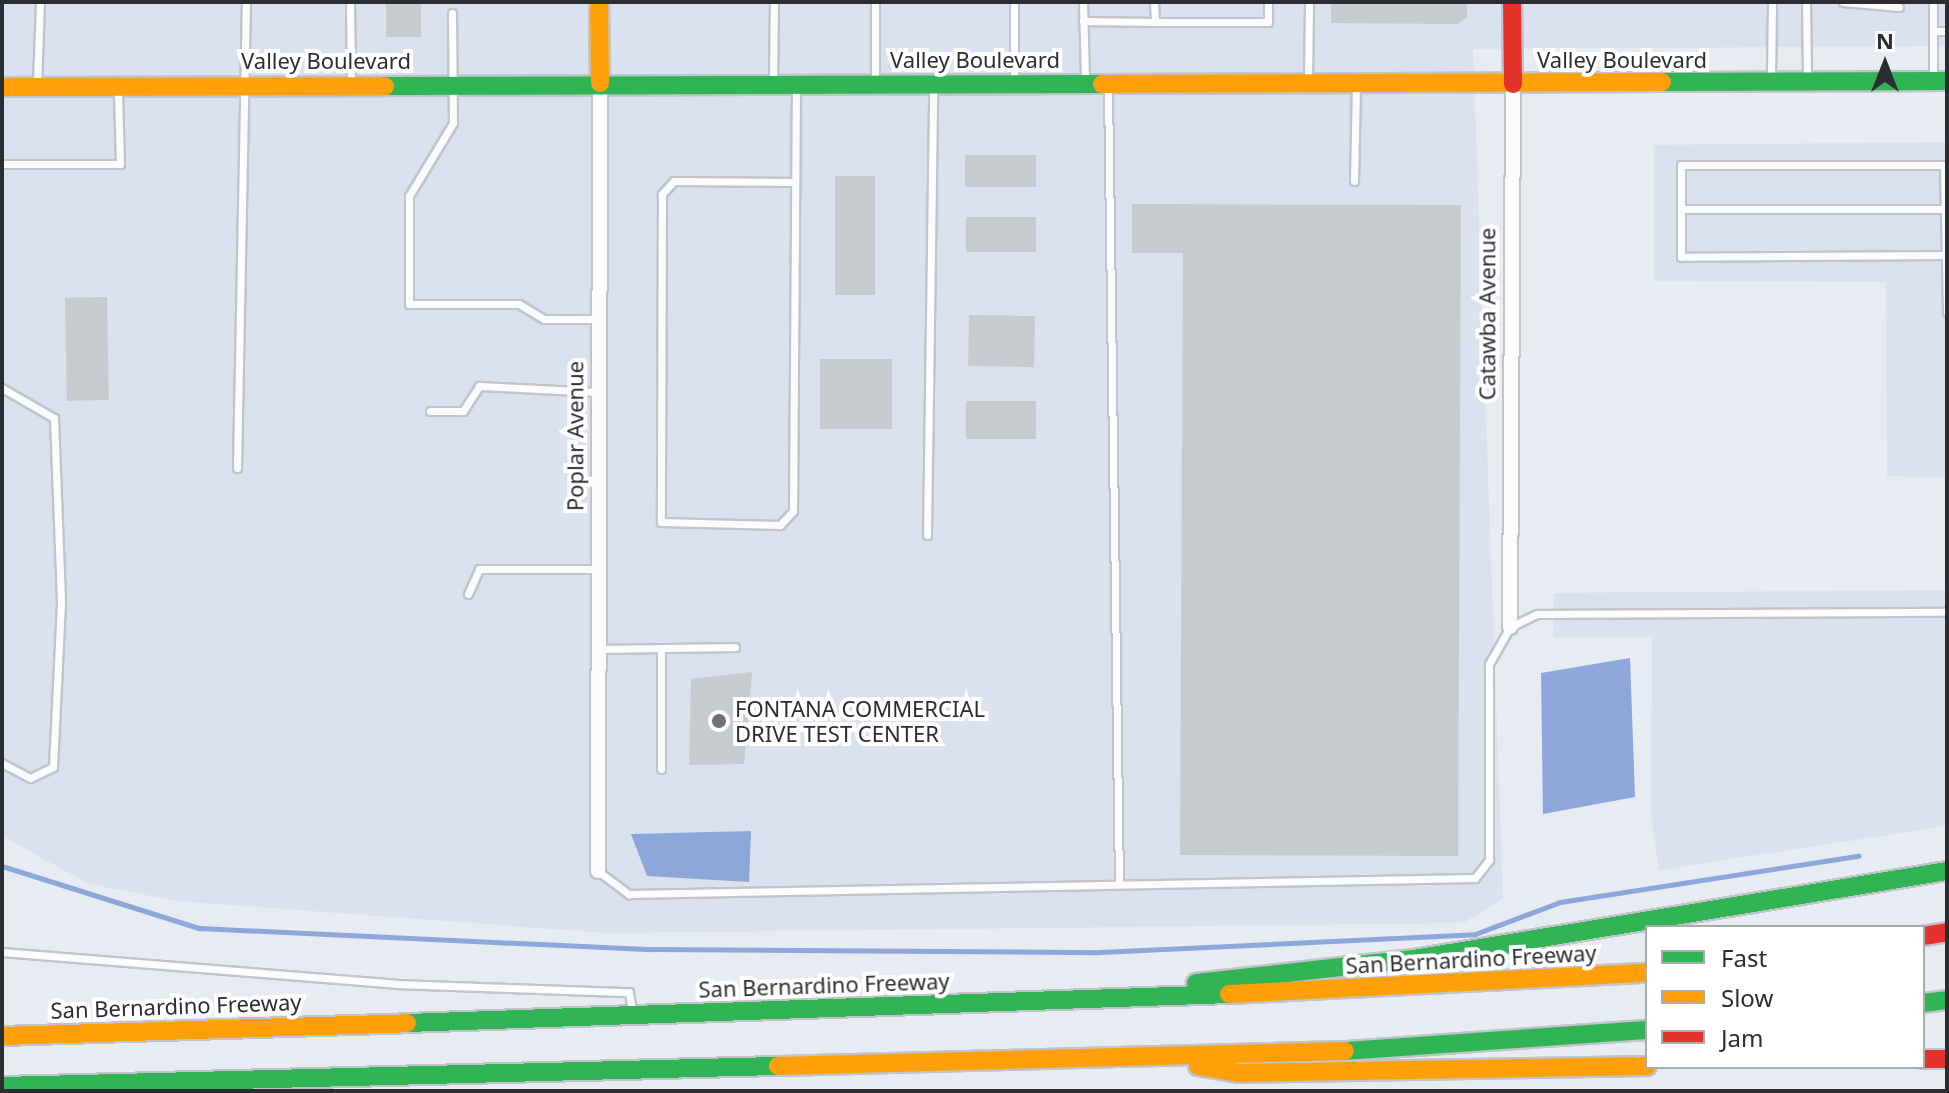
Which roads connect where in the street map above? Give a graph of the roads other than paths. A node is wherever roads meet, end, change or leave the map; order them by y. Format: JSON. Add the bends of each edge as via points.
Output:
{"nodes":[{"id":1,"x":40,"y":2,"type":"edge"},
{"id":2,"x":246,"y":2,"type":"edge"},
{"id":3,"x":350,"y":2,"type":"edge"},
{"id":4,"x":599,"y":2,"type":"edge"},
{"id":5,"x":774,"y":2,"type":"edge"},
{"id":6,"x":875,"y":2,"type":"edge"},
{"id":7,"x":1014,"y":2,"type":"edge"},
{"id":8,"x":1083,"y":2,"type":"edge"},
{"id":9,"x":1154,"y":2,"type":"edge"},
{"id":10,"x":1268,"y":2,"type":"edge"},
{"id":11,"x":1309,"y":2,"type":"edge"},
{"id":12,"x":1512,"y":2,"type":"edge"},
{"id":13,"x":1772,"y":2,"type":"edge"},
{"id":14,"x":1806,"y":2,"type":"edge"},
{"id":15,"x":1843,"y":2,"type":"edge"},
{"id":16,"x":1933,"y":2,"type":"edge"},
{"id":17,"x":1899,"y":7,"type":"dead end"},
{"id":18,"x":452,"y":13,"type":"dead end"},
{"id":19,"x":1083,"y":21,"type":"junction"},
{"id":20,"x":1155,"y":22,"type":"junction"},
{"id":21,"x":1933,"y":31,"type":"junction"},
{"id":22,"x":1947,"y":31,"type":"edge"},
{"id":23,"x":1940,"y":81,"type":"edge"},
{"id":24,"x":1771,"y":82,"type":"junction"},
{"id":25,"x":1807,"y":82,"type":"junction"},
{"id":26,"x":600,"y":83,"type":"junction"},
{"id":27,"x":772,"y":83,"type":"junction"},
{"id":28,"x":796,"y":83,"type":"junction"},
{"id":29,"x":875,"y":83,"type":"junction"},
{"id":30,"x":351,"y":84,"type":"junction"},
{"id":31,"x":456,"y":84,"type":"junction"},
{"id":32,"x":933,"y":84,"type":"junction"},
{"id":33,"x":1014,"y":84,"type":"junction"},
{"id":34,"x":1085,"y":84,"type":"junction"},
{"id":35,"x":1108,"y":84,"type":"junction"},
{"id":36,"x":1308,"y":84,"type":"junction"},
{"id":37,"x":1356,"y":84,"type":"junction"},
{"id":38,"x":1513,"y":84,"type":"junction"},
{"id":39,"x":246,"y":85,"type":"junction"},
{"id":40,"x":118,"y":86,"type":"junction"},
{"id":41,"x":2,"y":87,"type":"edge"},
{"id":42,"x":37,"y":87,"type":"junction"},
{"id":43,"x":2,"y":164,"type":"edge"},
{"id":44,"x":1354,"y":181,"type":"dead end"},
{"id":45,"x":795,"y":182,"type":"junction"},
{"id":46,"x":1681,"y":209,"type":"junction"},
{"id":47,"x":1944,"y":209,"type":"junction"},
{"id":48,"x":1944,"y":255,"type":"junction"},
{"id":49,"x":1947,"y":312,"type":"edge"},
{"id":50,"x":599,"y":319,"type":"junction"},
{"id":51,"x":2,"y":388,"type":"edge"},
{"id":52,"x":599,"y":392,"type":"junction"},
{"id":53,"x":430,"y":411,"type":"dead end"},
{"id":54,"x":237,"y":468,"type":"dead end"},
{"id":55,"x":927,"y":535,"type":"dead end"},
{"id":56,"x":599,"y":569,"type":"junction"},
{"id":57,"x":468,"y":594,"type":"dead end"},
{"id":58,"x":1947,"y":612,"type":"edge"},
{"id":59,"x":1510,"y":627,"type":"junction"},
{"id":60,"x":735,"y":647,"type":"dead end"},
{"id":61,"x":661,"y":648,"type":"junction"},
{"id":62,"x":599,"y":649,"type":"junction"},
{"id":63,"x":2,"y":763,"type":"edge"},
{"id":64,"x":661,"y":769,"type":"dead end"},
{"id":65,"x":598,"y":871,"type":"joint"},
{"id":66,"x":1947,"y":871,"type":"edge"},
{"id":67,"x":1119,"y":881,"type":"junction"},
{"id":68,"x":1947,"y":932,"type":"edge"},
{"id":69,"x":1925,"y":936,"type":"edge"},
{"id":70,"x":1947,"y":946,"type":"edge"},
{"id":71,"x":1925,"y":948,"type":"edge"},
{"id":72,"x":2,"y":952,"type":"edge"},
{"id":73,"x":1645,"y":973,"type":"edge"},
{"id":74,"x":1121,"y":999,"type":"junction"},
{"id":75,"x":1947,"y":1000,"type":"edge"},
{"id":76,"x":1925,"y":1003,"type":"edge"},
{"id":77,"x":633,"y":1017,"type":"junction"},
{"id":78,"x":1645,"y":1030,"type":"edge"},
{"id":79,"x":2,"y":1036,"type":"edge"},
{"id":80,"x":1143,"y":1057,"type":"junction"},
{"id":81,"x":1925,"y":1059,"type":"edge"},
{"id":82,"x":1947,"y":1059,"type":"edge"},
{"id":83,"x":1645,"y":1066,"type":"edge"},
{"id":84,"x":2,"y":1086,"type":"edge"}],
"edges":[{"from":1,"to":42,"type":"lane"},
{"from":2,"to":39,"type":"lane"},
{"from":3,"to":30,"type":"lane"},
{"from":4,"to":26,"type":"main road","name":"Poplar Avenue"},
{"from":5,"to":27,"type":"lane"},
{"from":6,"to":29,"type":"lane"},
{"from":7,"to":33,"type":"lane"},
{"from":8,"to":19,"type":"lane"},
{"from":9,"to":20,"type":"lane"},
{"from":10,"to":20,"type":"lane","via":[[1268,22]]},
{"from":11,"to":36,"type":"lane"},
{"from":12,"to":38,"type":"main road","name":"Catawba Avenue"},
{"from":13,"to":24,"type":"lane"},
{"from":14,"to":25,"type":"lane"},
{"from":15,"to":17,"type":"lane"},
{"from":16,"to":21,"type":"lane"},
{"from":18,"to":31,"type":"lane"},
{"from":19,"to":20,"type":"lane"},
{"from":19,"to":34,"type":"lane"},
{"from":21,"to":22,"type":"lane"},
{"from":21,"to":23,"type":"lane"},
{"from":23,"to":25,"type":"main road","name":"Valley Boulevard"},
{"from":24,"to":25,"type":"main road","name":"Valley Boulevard"},
{"from":24,"to":38,"type":"main road","name":"Valley Boulevard"},
{"from":26,"to":27,"type":"main road","name":"Valley Boulevard"},
{"from":26,"to":31,"type":"main road","name":"Valley Boulevard"},
{"from":26,"to":50,"type":"street","name":"Poplar Avenue"},
{"from":27,"to":28,"type":"main road","name":"Valley Boulevard"},
{"from":28,"to":29,"type":"main road","name":"Valley Boulevard"},
{"from":28,"to":45,"type":"lane"},
{"from":29,"to":32,"type":"main road","name":"Valley Boulevard"},
{"from":30,"to":31,"type":"main road","name":"Valley Boulevard"},
{"from":30,"to":39,"type":"main road","name":"Valley Boulevard"},
{"from":31,"to":50,"type":"lane","via":[[453,123],[409,196],[409,304],[519,304],[544,319]]},
{"from":32,"to":33,"type":"main road","name":"Valley Boulevard"},
{"from":32,"to":55,"type":"lane"},
{"from":33,"to":34,"type":"main road","name":"Valley Boulevard"},
{"from":34,"to":35,"type":"main road","name":"Valley Boulevard"},
{"from":35,"to":36,"type":"main road","name":"Valley Boulevard"},
{"from":35,"to":67,"type":"lane"},
{"from":36,"to":37,"type":"main road","name":"Valley Boulevard"},
{"from":37,"to":38,"type":"main road","name":"Valley Boulevard"},
{"from":37,"to":44,"type":"lane"},
{"from":38,"to":59,"type":"street","name":"Catawba Avenue"},
{"from":39,"to":40,"type":"main road","name":"Valley Boulevard"},
{"from":39,"to":54,"type":"lane"},
{"from":40,"to":42,"type":"main road","name":"Valley Boulevard"},
{"from":40,"to":43,"type":"lane","via":[[120,164]]},
{"from":41,"to":42,"type":"main road","name":"Valley Boulevard"},
{"from":45,"to":45,"type":"lane","via":[[793,511],[780,525],[661,522],[662,194],[674,181]]},
{"from":46,"to":47,"type":"lane"},
{"from":46,"to":47,"type":"lane","via":[[1681,165],[1944,165]]},
{"from":46,"to":48,"type":"lane","via":[[1681,257]]},
{"from":47,"to":48,"type":"lane"},
{"from":48,"to":49,"type":"lane"},
{"from":50,"to":52,"type":"street","name":"Poplar Avenue"},
{"from":51,"to":63,"type":"lane","via":[[54,418],[61,603],[53,767],[30,778]]},
{"from":52,"to":53,"type":"lane","via":[[479,386],[463,411]]},
{"from":52,"to":56,"type":"street","name":"Poplar Avenue"},
{"from":56,"to":57,"type":"lane","via":[[479,569]]},
{"from":56,"to":62,"type":"street","name":"Poplar Avenue"},
{"from":58,"to":59,"type":"lane","via":[[1553,613]]},
{"from":59,"to":67,"type":"lane","via":[[1489,664],[1489,850],[1482,874]]},
{"from":60,"to":61,"type":"lane"},
{"from":61,"to":62,"type":"lane"},
{"from":61,"to":64,"type":"lane"},
{"from":62,"to":65,"type":"street","name":"Poplar Avenue"},
{"from":65,"to":67,"type":"lane","via":[[629,894]]},
{"from":66,"to":74,"type":"main road","via":[[1414,959],[1255,971]]},
{"from":68,"to":69,"type":"main road"},
{"from":70,"to":71,"type":"main road"},
{"from":72,"to":77,"type":"lane","via":[[381,983],[629,992]]},
{"from":73,"to":74,"type":"main road","name":"San Bernardino Freeway"},
{"from":74,"to":77,"type":"main road","name":"San Bernardino Freeway"},
{"from":75,"to":76,"type":"main road"},
{"from":77,"to":79,"type":"main road","name":"San Bernardino Freeway"},
{"from":78,"to":80,"type":"main road"},
{"from":80,"to":83,"type":"main road","via":[[1239,1073]]},
{"from":80,"to":84,"type":"main road"},
{"from":81,"to":82,"type":"main road"}]}
